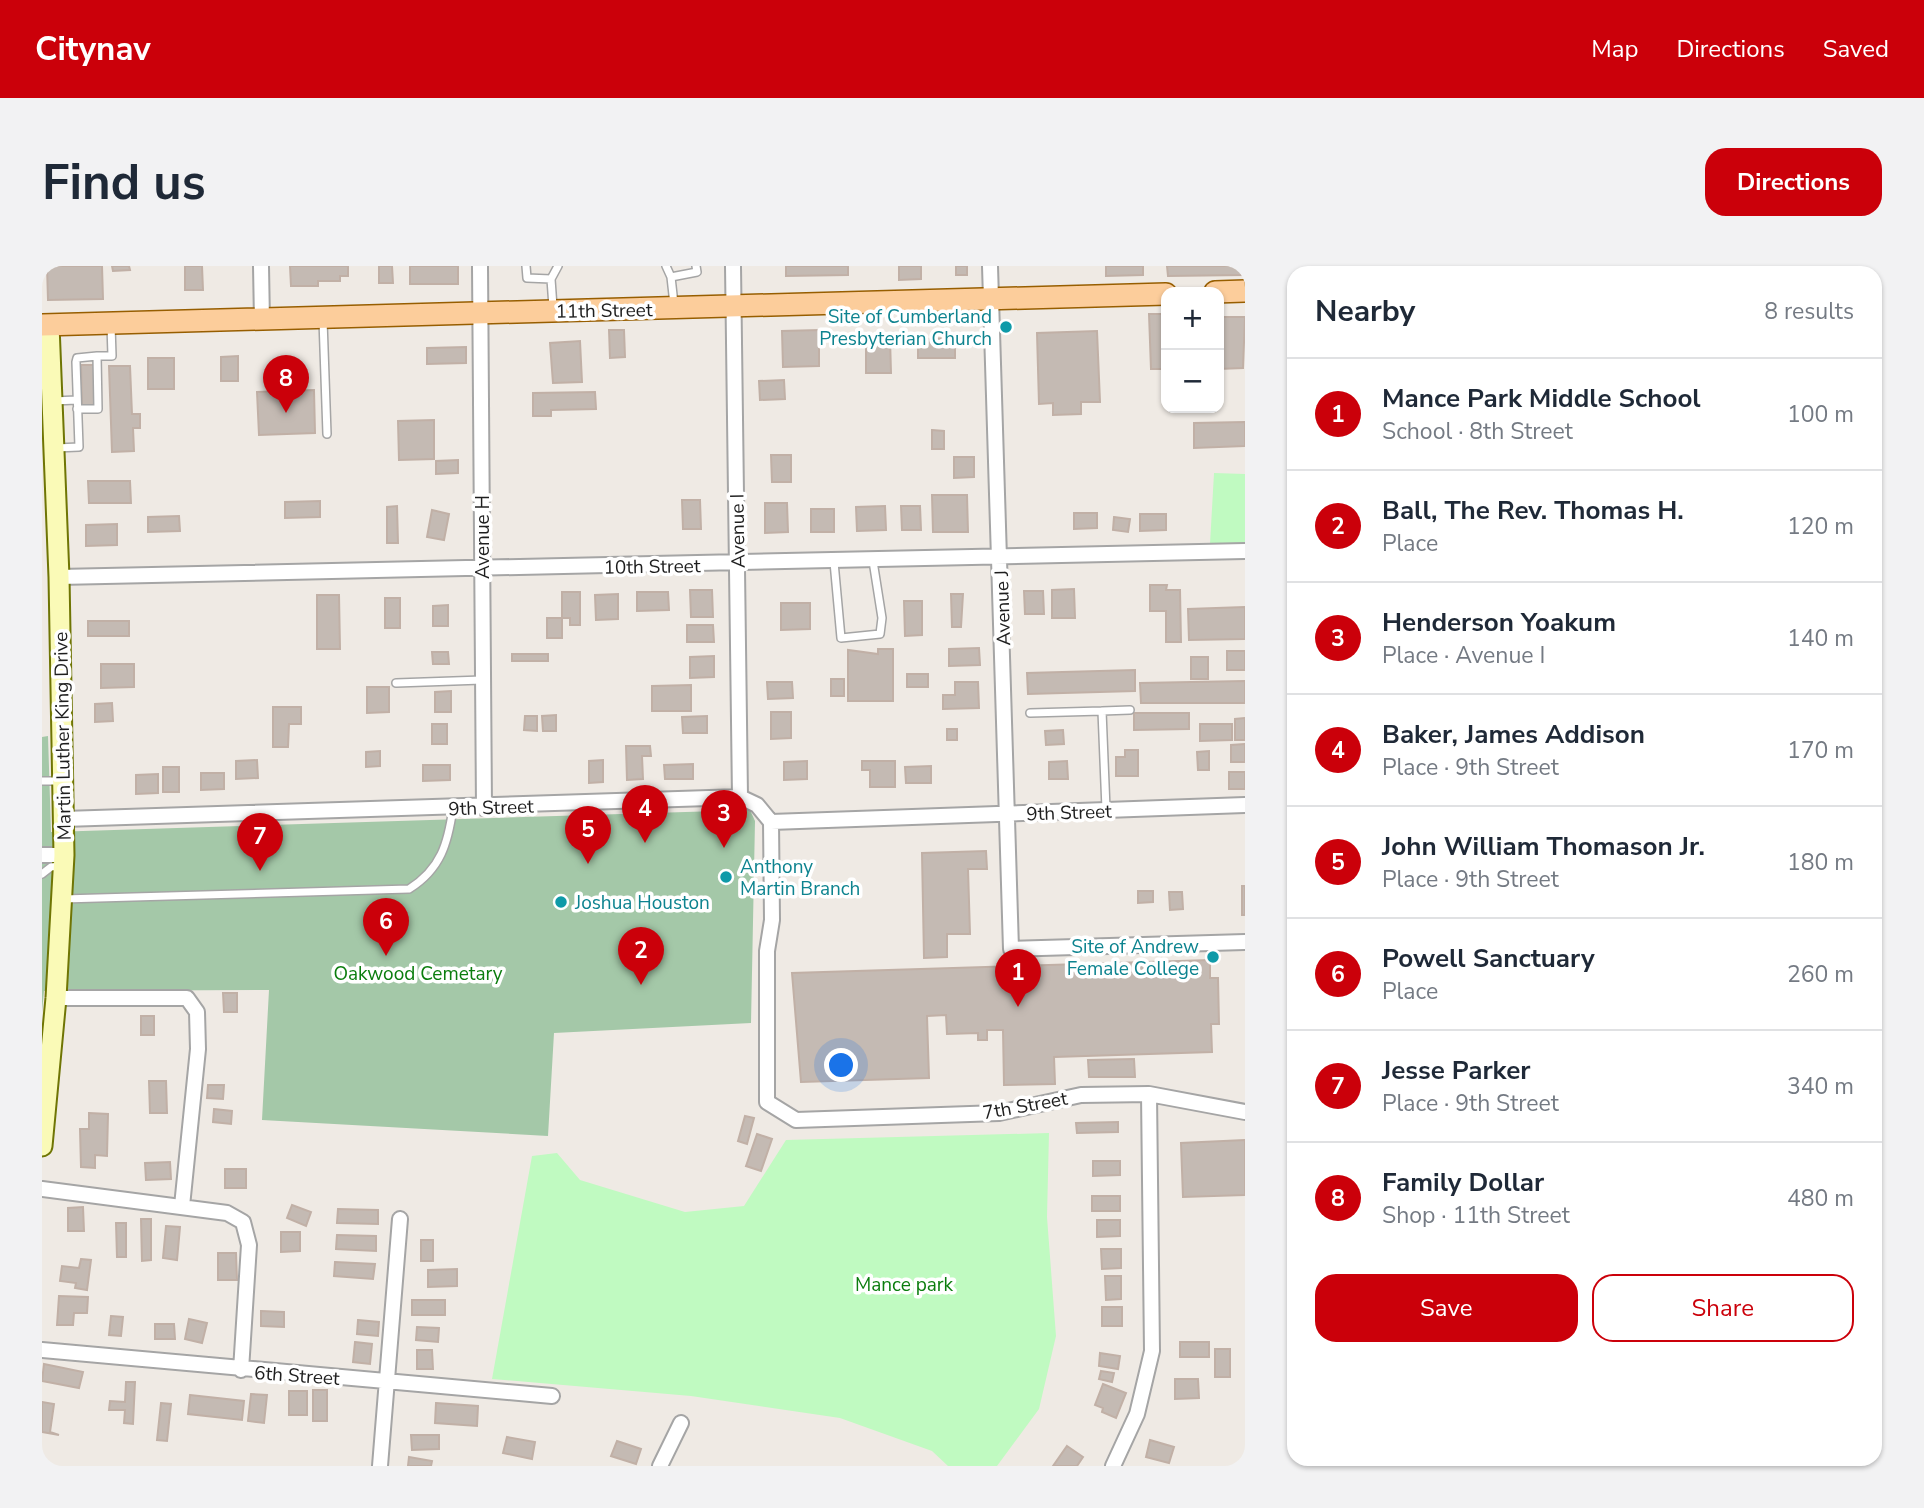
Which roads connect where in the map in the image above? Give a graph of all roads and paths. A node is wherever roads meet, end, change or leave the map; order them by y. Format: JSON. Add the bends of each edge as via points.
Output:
{"nodes":[{"id":1,"x":261,"y":266,"type":"edge"},
{"id":2,"x":480,"y":266,"type":"edge"},
{"id":3,"x":526,"y":266,"type":"edge"},
{"id":4,"x":558,"y":266,"type":"edge"},
{"id":5,"x":666,"y":266,"type":"edge"},
{"id":6,"x":696,"y":266,"type":"edge"},
{"id":7,"x":733,"y":266,"type":"edge"},
{"id":8,"x":990,"y":266,"type":"edge"},
{"id":9,"x":671,"y":277,"type":"junction"},
{"id":10,"x":551,"y":279,"type":"junction"},
{"id":11,"x":1245,"y":291,"type":"edge"},
{"id":12,"x":1224,"y":292,"type":"edge"},
{"id":13,"x":1161,"y":294,"type":"edge"},
{"id":14,"x":991,"y":300,"type":"junction"},
{"id":15,"x":734,"y":307,"type":"junction"},
{"id":16,"x":674,"y":309,"type":"junction"},
{"id":17,"x":553,"y":311,"type":"junction"},
{"id":18,"x":481,"y":313,"type":"junction"},
{"id":19,"x":323,"y":319,"type":"junction"},
{"id":20,"x":262,"y":321,"type":"junction"},
{"id":21,"x":111,"y":324,"type":"junction"},
{"id":22,"x":45,"y":325,"type":"edge"},
{"id":23,"x":97,"y":356,"type":"junction"},
{"id":24,"x":78,"y":395,"type":"junction"},
{"id":25,"x":52,"y":401,"type":"junction"},
{"id":26,"x":77,"y":409,"type":"junction"},
{"id":27,"x":327,"y":434,"type":"dead end"},
{"id":28,"x":54,"y":448,"type":"junction"},
{"id":29,"x":1245,"y":551,"type":"edge"},
{"id":30,"x":1000,"y":558,"type":"junction"},
{"id":31,"x":873,"y":561,"type":"junction"},
{"id":32,"x":834,"y":562,"type":"junction"},
{"id":33,"x":737,"y":565,"type":"junction"},
{"id":34,"x":482,"y":570,"type":"junction"},
{"id":35,"x":59,"y":577,"type":"junction"},
{"id":36,"x":483,"y":680,"type":"junction"},
{"id":37,"x":396,"y":683,"type":"dead end"},
{"id":38,"x":1129,"y":710,"type":"dead end"},
{"id":39,"x":1102,"y":711,"type":"junction"},
{"id":40,"x":1030,"y":713,"type":"dead end"},
{"id":41,"x":63,"y":780,"type":"junction"},
{"id":42,"x":42,"y":781,"type":"edge"},
{"id":43,"x":740,"y":797,"type":"junction"},
{"id":44,"x":1245,"y":805,"type":"edge"},
{"id":45,"x":453,"y":808,"type":"junction"},
{"id":46,"x":484,"y":808,"type":"junction"},
{"id":47,"x":1106,"y":810,"type":"junction"},
{"id":48,"x":1008,"y":814,"type":"junction"},
{"id":49,"x":64,"y":819,"type":"junction"},
{"id":50,"x":771,"y":822,"type":"junction"},
{"id":51,"x":42,"y":855,"type":"edge"},
{"id":52,"x":64,"y":860,"type":"junction"},
{"id":53,"x":42,"y":874,"type":"edge"},
{"id":54,"x":63,"y":899,"type":"junction"},
{"id":55,"x":1245,"y":942,"type":"edge"},
{"id":56,"x":56,"y":998,"type":"junction"},
{"id":57,"x":1149,"y":1094,"type":"junction"},
{"id":58,"x":1245,"y":1112,"type":"edge"},
{"id":59,"x":42,"y":1146,"type":"edge"},
{"id":60,"x":42,"y":1189,"type":"edge"},
{"id":61,"x":182,"y":1206,"type":"junction"},
{"id":62,"x":400,"y":1219,"type":"dead end"},
{"id":63,"x":42,"y":1350,"type":"edge"},
{"id":64,"x":241,"y":1370,"type":"junction"},
{"id":65,"x":389,"y":1382,"type":"junction"},
{"id":66,"x":552,"y":1396,"type":"dead end"},
{"id":67,"x":681,"y":1423,"type":"dead end"},
{"id":68,"x":380,"y":1466,"type":"edge"},
{"id":69,"x":660,"y":1466,"type":"edge"},
{"id":70,"x":1113,"y":1466,"type":"edge"}],
"edges":[{"from":1,"to":20,"type":"street"},
{"from":2,"to":18,"type":"street","name":"Avenue H"},
{"from":3,"to":10,"type":"lane","via":[[527,278]]},
{"from":4,"to":10,"type":"lane"},
{"from":5,"to":9,"type":"lane"},
{"from":6,"to":9,"type":"lane","via":[[697,272]]},
{"from":7,"to":15,"type":"street","name":"Avenue I"},
{"from":8,"to":14,"type":"street","name":"Avenue J"},
{"from":9,"to":16,"type":"lane"},
{"from":10,"to":17,"type":"lane"},
{"from":11,"to":12,"type":"main road"},
{"from":13,"to":14,"type":"main road","name":"11th Street"},
{"from":14,"to":15,"type":"main road","name":"11th Street"},
{"from":14,"to":30,"type":"street","name":"Avenue J"},
{"from":15,"to":16,"type":"main road","name":"11th Street"},
{"from":15,"to":33,"type":"street","name":"Avenue I"},
{"from":16,"to":17,"type":"main road","name":"11th Street"},
{"from":17,"to":18,"type":"main road","name":"11th Street"},
{"from":18,"to":19,"type":"main road","name":"11th Street"},
{"from":18,"to":34,"type":"street","name":"Avenue H"},
{"from":19,"to":20,"type":"main road","name":"11th Street"},
{"from":19,"to":27,"type":"lane"},
{"from":20,"to":21,"type":"main road","name":"11th Street"},
{"from":21,"to":22,"type":"main road","name":"11th Street"},
{"from":21,"to":23,"type":"lane","via":[[112,356]]},
{"from":22,"to":25,"type":"street","name":"Martin Luther King Drive"},
{"from":23,"to":24,"type":"lane","via":[[77,358]]},
{"from":23,"to":26,"type":"lane","via":[[98,409]]},
{"from":24,"to":25,"type":"lane"},
{"from":24,"to":26,"type":"lane"},
{"from":25,"to":28,"type":"street","name":"Martin Luther King Drive"},
{"from":26,"to":28,"type":"lane","via":[[79,447]]},
{"from":28,"to":35,"type":"street","name":"Martin Luther King Drive"},
{"from":29,"to":30,"type":"street","name":"10th Street"},
{"from":30,"to":31,"type":"street","name":"10th Street"},
{"from":30,"to":48,"type":"street","name":"Avenue J"},
{"from":31,"to":32,"type":"street","name":"10th Street"},
{"from":31,"to":32,"type":"lane","via":[[882,618],[880,634],[841,638]]},
{"from":32,"to":33,"type":"street","name":"10th Street"},
{"from":33,"to":34,"type":"street","name":"10th Street"},
{"from":33,"to":43,"type":"street","name":"Avenue I"},
{"from":34,"to":35,"type":"street","name":"10th Street"},
{"from":34,"to":36,"type":"street","name":"Avenue H"},
{"from":35,"to":41,"type":"street","name":"Martin Luther King Drive"},
{"from":36,"to":37,"type":"lane"},
{"from":36,"to":46,"type":"street","name":"Avenue H"},
{"from":38,"to":39,"type":"lane"},
{"from":39,"to":40,"type":"lane"},
{"from":39,"to":47,"type":"lane"},
{"from":41,"to":42,"type":"lane"},
{"from":41,"to":49,"type":"street","name":"Martin Luther King Drive"},
{"from":43,"to":46,"type":"street","name":"9th Street"},
{"from":43,"to":50,"type":"street","via":[[757,805]]},
{"from":44,"to":47,"type":"street","name":"9th Street"},
{"from":45,"to":46,"type":"street","name":"9th Street"},
{"from":45,"to":49,"type":"street","name":"9th Street"},
{"from":45,"to":54,"type":"lane","via":[[447,845],[436,865],[409,889]]},
{"from":47,"to":48,"type":"street","name":"9th Street"},
{"from":48,"to":50,"type":"street","name":"9th Street"},
{"from":48,"to":55,"type":"street","name":"Avenue J","via":[[1011,949]]},
{"from":49,"to":52,"type":"street","name":"Martin Luther King Drive"},
{"from":50,"to":57,"type":"street","name":"7th Street","via":[[767,1102],[796,1120],[999,1113],[1081,1095]]},
{"from":51,"to":52,"type":"street"},
{"from":52,"to":53,"type":"lane"},
{"from":52,"to":54,"type":"street","name":"Martin Luther King Drive"},
{"from":54,"to":56,"type":"street","name":"Martin Luther King Drive"},
{"from":56,"to":59,"type":"street","name":"Martin Luther King Drive"},
{"from":56,"to":61,"type":"street","via":[[187,998],[197,1012],[198,1049]]},
{"from":57,"to":58,"type":"street","name":"7th Street"},
{"from":57,"to":70,"type":"street","via":[[1152,1351],[1137,1414]]},
{"from":60,"to":61,"type":"street"},
{"from":61,"to":64,"type":"street","via":[[227,1213],[243,1222],[248,1245]]},
{"from":62,"to":65,"type":"street"},
{"from":63,"to":64,"type":"street","name":"6th Street"},
{"from":64,"to":65,"type":"street","name":"6th Street"},
{"from":65,"to":66,"type":"street","name":"6th Street"},
{"from":65,"to":68,"type":"street"},
{"from":67,"to":69,"type":"street"}]}
